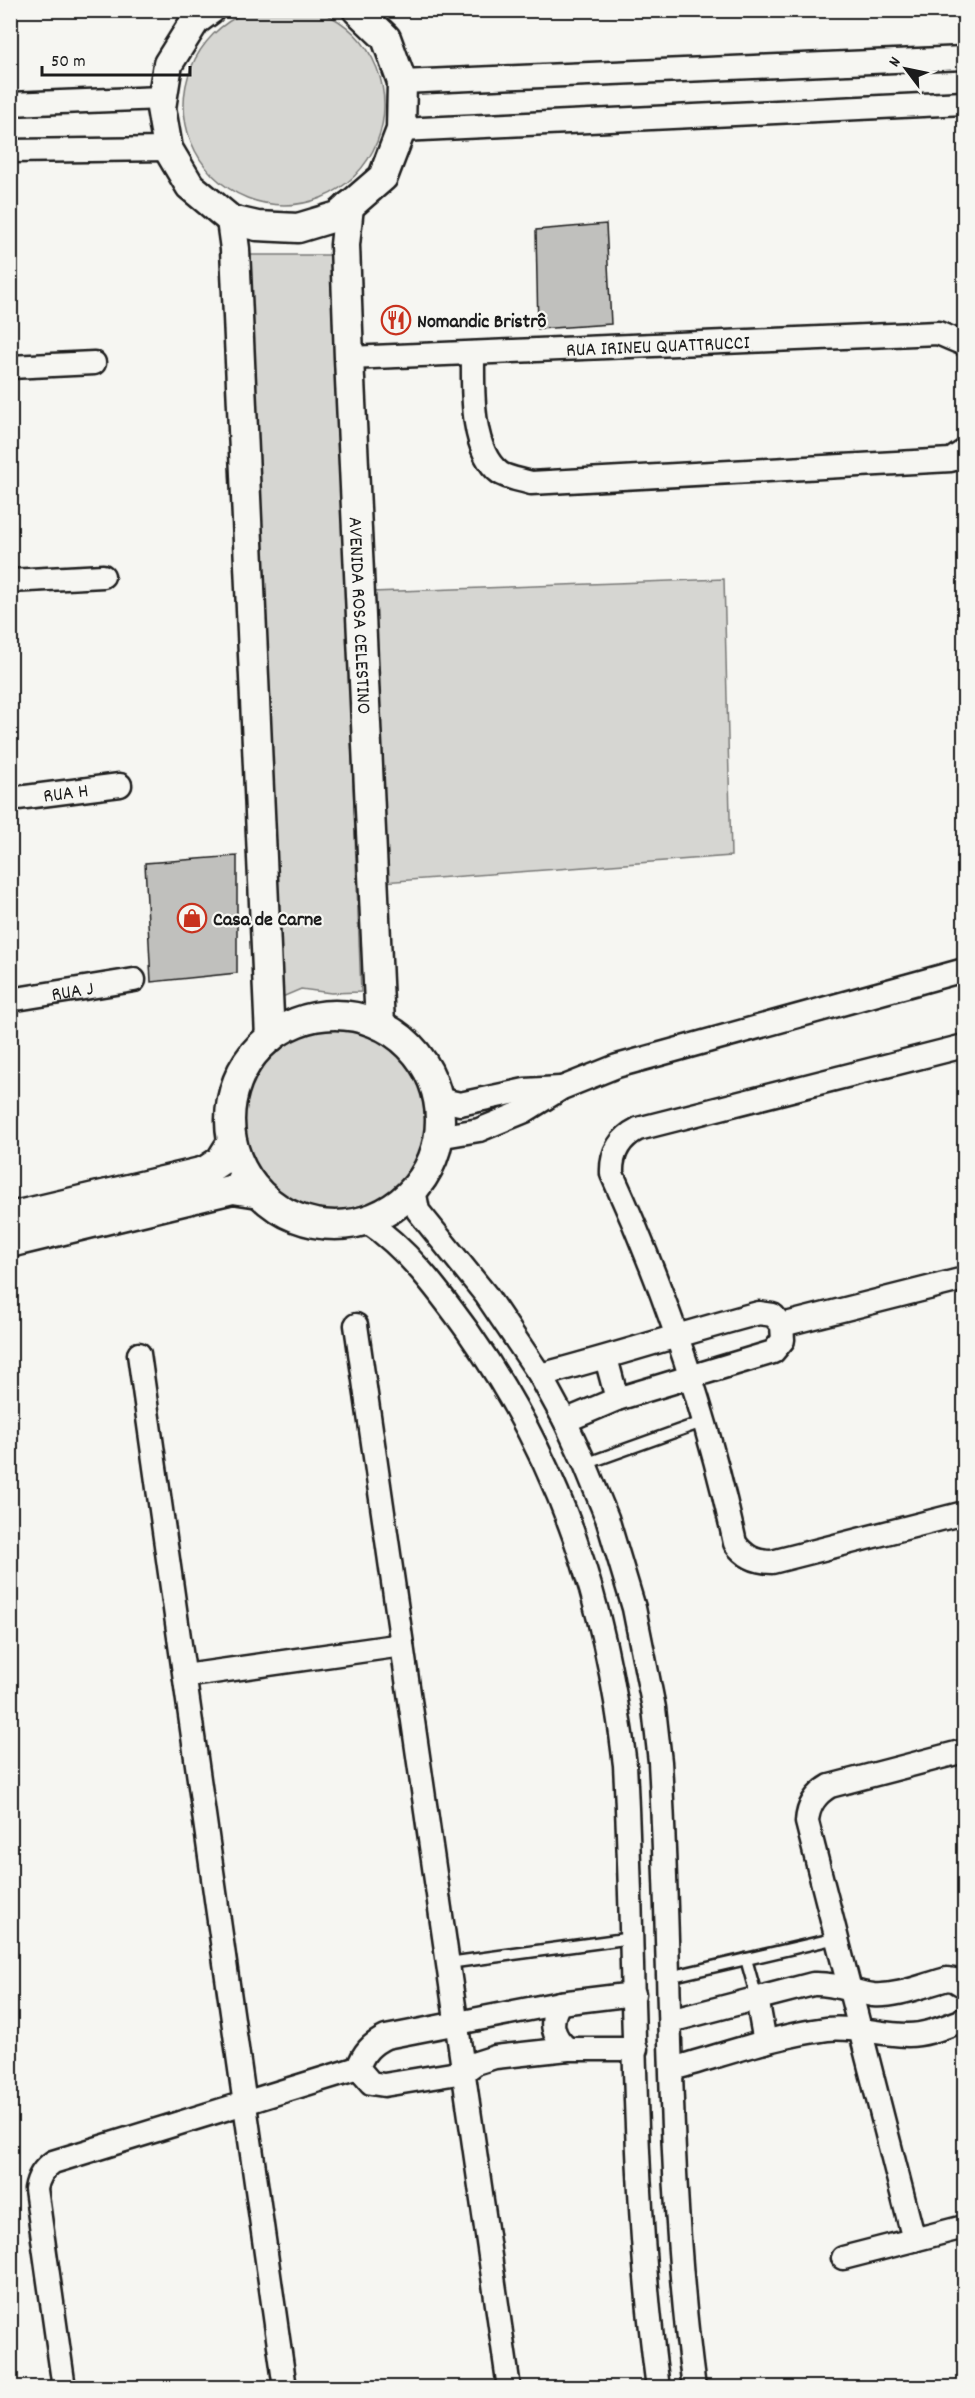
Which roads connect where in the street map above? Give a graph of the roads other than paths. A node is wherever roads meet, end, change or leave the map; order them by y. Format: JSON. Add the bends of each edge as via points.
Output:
{"nodes":[{"id":1,"x":210,"y":10,"type":"edge"},
{"id":2,"x":357,"y":10,"type":"edge"},
{"id":3,"x":964,"y":58,"type":"edge"},
{"id":4,"x":402,"y":82,"type":"junction"},
{"id":5,"x":162,"y":98,"type":"junction"},
{"id":6,"x":964,"y":103,"type":"edge"},
{"id":7,"x":10,"y":104,"type":"edge"},
{"id":8,"x":402,"y":130,"type":"junction"},
{"id":9,"x":168,"y":149,"type":"junction"},
{"id":10,"x":10,"y":150,"type":"edge"},
{"id":11,"x":349,"y":206,"type":"junction"},
{"id":12,"x":231,"y":220,"type":"junction"},
{"id":13,"x":964,"y":344,"type":"edge"},
{"id":14,"x":473,"y":354,"type":"junction"},
{"id":15,"x":349,"y":358,"type":"junction"},
{"id":16,"x":94,"y":363,"type":"dead end"},
{"id":17,"x":10,"y":367,"type":"edge"},
{"id":18,"x":964,"y":451,"type":"edge"},
{"id":19,"x":103,"y":576,"type":"dead end"},
{"id":20,"x":10,"y":580,"type":"edge"},
{"id":21,"x":120,"y":785,"type":"dead end"},
{"id":22,"x":10,"y":799,"type":"edge"},
{"id":23,"x":964,"y":969,"type":"edge"},
{"id":24,"x":134,"y":980,"type":"dead end"},
{"id":25,"x":10,"y":1000,"type":"edge"},
{"id":26,"x":380,"y":1025,"type":"junction"},
{"id":27,"x":270,"y":1038,"type":"junction"},
{"id":28,"x":964,"y":1046,"type":"edge"},
{"id":29,"x":562,"y":1088,"type":"junction"},
{"id":30,"x":438,"y":1099,"type":"junction"},
{"id":31,"x":438,"y":1137,"type":"junction"},
{"id":32,"x":232,"y":1142,"type":"junction"},
{"id":33,"x":414,"y":1189,"type":"junction"},
{"id":34,"x":259,"y":1193,"type":"junction"},
{"id":35,"x":10,"y":1216,"type":"edge"},
{"id":36,"x":366,"y":1221,"type":"junction"},
{"id":37,"x":10,"y":1243,"type":"edge"},
{"id":38,"x":964,"y":1279,"type":"edge"},
{"id":39,"x":356,"y":1325,"type":"dead end"},
{"id":40,"x":782,"y":1325,"type":"junction"},
{"id":41,"x":678,"y":1334,"type":"junction"},
{"id":42,"x":139,"y":1354,"type":"dead end"},
{"id":43,"x":606,"y":1358,"type":"junction"},
{"id":44,"x":540,"y":1375,"type":"junction"},
{"id":45,"x":692,"y":1377,"type":"junction"},
{"id":46,"x":617,"y":1399,"type":"junction"},
{"id":47,"x":705,"y":1420,"type":"junction"},
{"id":48,"x":565,"y":1421,"type":"junction"},
{"id":49,"x":585,"y":1464,"type":"junction"},
{"id":50,"x":964,"y":1512,"type":"edge"},
{"id":51,"x":607,"y":1518,"type":"junction"},
{"id":52,"x":574,"y":1531,"type":"junction"},
{"id":53,"x":402,"y":1645,"type":"junction"},
{"id":54,"x":185,"y":1676,"type":"junction"},
{"id":55,"x":964,"y":1751,"type":"edge"},
{"id":56,"x":663,"y":1817,"type":"junction"},
{"id":57,"x":628,"y":1819,"type":"junction"},
{"id":58,"x":632,"y":1938,"type":"junction"},
{"id":59,"x":837,"y":1938,"type":"junction"},
{"id":60,"x":746,"y":1959,"type":"junction"},
{"id":61,"x":448,"y":1963,"type":"junction"},
{"id":62,"x":669,"y":1977,"type":"junction"},
{"id":63,"x":964,"y":1986,"type":"edge"},
{"id":64,"x":849,"y":1988,"type":"junction"},
{"id":65,"x":634,"y":1994,"type":"junction"},
{"id":66,"x":757,"y":1998,"type":"junction"},
{"id":67,"x":560,"y":2003,"type":"junction"},
{"id":68,"x":964,"y":2018,"type":"edge"},
{"id":69,"x":670,"y":2021,"type":"junction"},
{"id":70,"x":456,"y":2023,"type":"junction"},
{"id":71,"x":860,"y":2029,"type":"junction"},
{"id":72,"x":765,"y":2042,"type":"junction"},
{"id":73,"x":568,"y":2049,"type":"junction"},
{"id":74,"x":636,"y":2049,"type":"junction"},
{"id":75,"x":358,"y":2068,"type":"junction"},
{"id":76,"x":672,"y":2069,"type":"junction"},
{"id":77,"x":464,"y":2072,"type":"junction"},
{"id":78,"x":245,"y":2103,"type":"junction"},
{"id":79,"x":676,"y":2186,"type":"junction"},
{"id":80,"x":640,"y":2188,"type":"junction"},
{"id":81,"x":964,"y":2227,"type":"edge"},
{"id":82,"x":914,"y":2240,"type":"junction"},
{"id":83,"x":843,"y":2258,"type":"dead end"},
{"id":84,"x":64,"y":2388,"type":"edge"},
{"id":85,"x":285,"y":2388,"type":"edge"},
{"id":86,"x":509,"y":2388,"type":"edge"},
{"id":87,"x":658,"y":2388,"type":"edge"},
{"id":88,"x":694,"y":2388,"type":"edge"}],
"edges":[{"from":1,"to":5,"type":"street","via":[[195,21],[168,64]]},
{"from":2,"to":4,"type":"street","via":[[386,38]]},
{"from":3,"to":4,"type":"street"},
{"from":4,"to":8,"type":"street"},
{"from":5,"to":7,"type":"street"},
{"from":5,"to":9,"type":"street"},
{"from":6,"to":8,"type":"street"},
{"from":8,"to":11,"type":"street","via":[[383,177]]},
{"from":9,"to":10,"type":"street"},
{"from":9,"to":12,"type":"street","via":[[190,186]]},
{"from":11,"to":12,"type":"street","via":[[338,216],[298,228]]},
{"from":11,"to":15,"type":"street","name":"AVENIDA ROSA CELESTINO","via":[[345,245]]},
{"from":12,"to":27,"type":"street","via":[[236,261]]},
{"from":13,"to":14,"type":"street","name":"RUA IRINEU QUATTRUCCI","via":[[938,333]]},
{"from":14,"to":15,"type":"street","name":"RUA IRINEU QUATTRUCCI"},
{"from":14,"to":18,"type":"street","via":[[474,406],[481,448],[500,473],[531,483],[951,460]]},
{"from":15,"to":26,"type":"street","name":"AVENIDA ROSA CELESTINO"},
{"from":16,"to":17,"type":"street"},
{"from":19,"to":20,"type":"street"},
{"from":21,"to":22,"type":"street","name":"RUA H"},
{"from":23,"to":29,"type":"street","via":[[617,1066]]},
{"from":24,"to":25,"type":"street","name":"RUA J"},
{"from":26,"to":27,"type":"street","via":[[362,1018],[323,1016],[286,1027]]},
{"from":26,"to":30,"type":"street","via":[[411,1048],[423,1063]]},
{"from":27,"to":32,"type":"street","via":[[250,1059],[236,1085],[231,1103]]},
{"from":28,"to":41,"type":"street","via":[[639,1130],[624,1138],[615,1153],[612,1174]]},
{"from":29,"to":30,"type":"street","via":[[525,1090],[460,1104]]},
{"from":29,"to":31,"type":"street","via":[[525,1111],[479,1130]]},
{"from":30,"to":31,"type":"street"},
{"from":31,"to":33,"type":"street","via":[[425,1174]]},
{"from":32,"to":34,"type":"street","via":[[238,1161]]},
{"from":32,"to":35,"type":"street","via":[[220,1161],[205,1171]]},
{"from":33,"to":36,"type":"street","via":[[392,1208]]},
{"from":33,"to":44,"type":"street","via":[[418,1211],[486,1295]]},
{"from":34,"to":36,"type":"street","via":[[273,1206],[308,1222],[346,1225]]},
{"from":34,"to":37,"type":"street","via":[[233,1189]]},
{"from":36,"to":52,"type":"street","via":[[390,1237],[425,1275],[487,1359],[535,1442]]},
{"from":38,"to":40,"type":"street"},
{"from":39,"to":53,"type":"street"},
{"from":40,"to":41,"type":"street","via":[[773,1315],[759,1313]]},
{"from":40,"to":45,"type":"street","via":[[783,1340],[773,1352]]},
{"from":41,"to":43,"type":"street"},
{"from":41,"to":45,"type":"street"},
{"from":42,"to":54,"type":"street"},
{"from":43,"to":44,"type":"street"},
{"from":43,"to":46,"type":"street"},
{"from":44,"to":48,"type":"street"},
{"from":45,"to":46,"type":"street"},
{"from":45,"to":47,"type":"street"},
{"from":46,"to":48,"type":"street"},
{"from":47,"to":49,"type":"lane"},
{"from":47,"to":50,"type":"street","via":[[735,1543],[756,1561],[772,1562]]},
{"from":48,"to":49,"type":"street"},
{"from":49,"to":51,"type":"street"},
{"from":51,"to":52,"type":"street"},
{"from":51,"to":56,"type":"street","via":[[645,1653],[658,1740]]},
{"from":52,"to":57,"type":"street","via":[[610,1661],[625,1765]]},
{"from":53,"to":54,"type":"street"},
{"from":53,"to":61,"type":"street"},
{"from":54,"to":78,"type":"street"},
{"from":55,"to":59,"type":"street","via":[[830,1786],[813,1801],[807,1822]]},
{"from":56,"to":57,"type":"street"},
{"from":56,"to":62,"type":"street"},
{"from":57,"to":58,"type":"street"},
{"from":58,"to":61,"type":"lane"},
{"from":58,"to":65,"type":"street"},
{"from":59,"to":60,"type":"lane"},
{"from":59,"to":64,"type":"street"},
{"from":60,"to":62,"type":"lane"},
{"from":60,"to":66,"type":"lane"},
{"from":61,"to":70,"type":"street"},
{"from":62,"to":69,"type":"street"},
{"from":63,"to":64,"type":"street","via":[[947,1979],[881,1995]]},
{"from":64,"to":66,"type":"street","via":[[813,1984]]},
{"from":64,"to":71,"type":"street"},
{"from":65,"to":67,"type":"street"},
{"from":65,"to":74,"type":"street"},
{"from":66,"to":69,"type":"street"},
{"from":66,"to":72,"type":"street"},
{"from":67,"to":70,"type":"street"},
{"from":67,"to":73,"type":"street","via":[[555,2010],[553,2029]]},
{"from":68,"to":71,"type":"street","via":[[922,2034],[897,2035]]},
{"from":69,"to":76,"type":"street"},
{"from":70,"to":75,"type":"street","via":[[386,2037],[366,2052]]},
{"from":70,"to":77,"type":"street"},
{"from":71,"to":72,"type":"street","via":[[827,2029]]},
{"from":71,"to":82,"type":"street"},
{"from":72,"to":76,"type":"street"},
{"from":73,"to":74,"type":"street"},
{"from":73,"to":77,"type":"street","via":[[495,2056]]},
{"from":74,"to":80,"type":"street"},
{"from":75,"to":77,"type":"street","via":[[365,2079],[377,2085]]},
{"from":75,"to":78,"type":"street"},
{"from":76,"to":79,"type":"street"},
{"from":77,"to":86,"type":"street"},
{"from":78,"to":84,"type":"street","via":[[53,2162],[40,2173],[36,2189]]},
{"from":78,"to":85,"type":"street"},
{"from":79,"to":80,"type":"street"},
{"from":79,"to":88,"type":"street"},
{"from":80,"to":87,"type":"street"},
{"from":81,"to":82,"type":"street"},
{"from":82,"to":83,"type":"street"}]}
